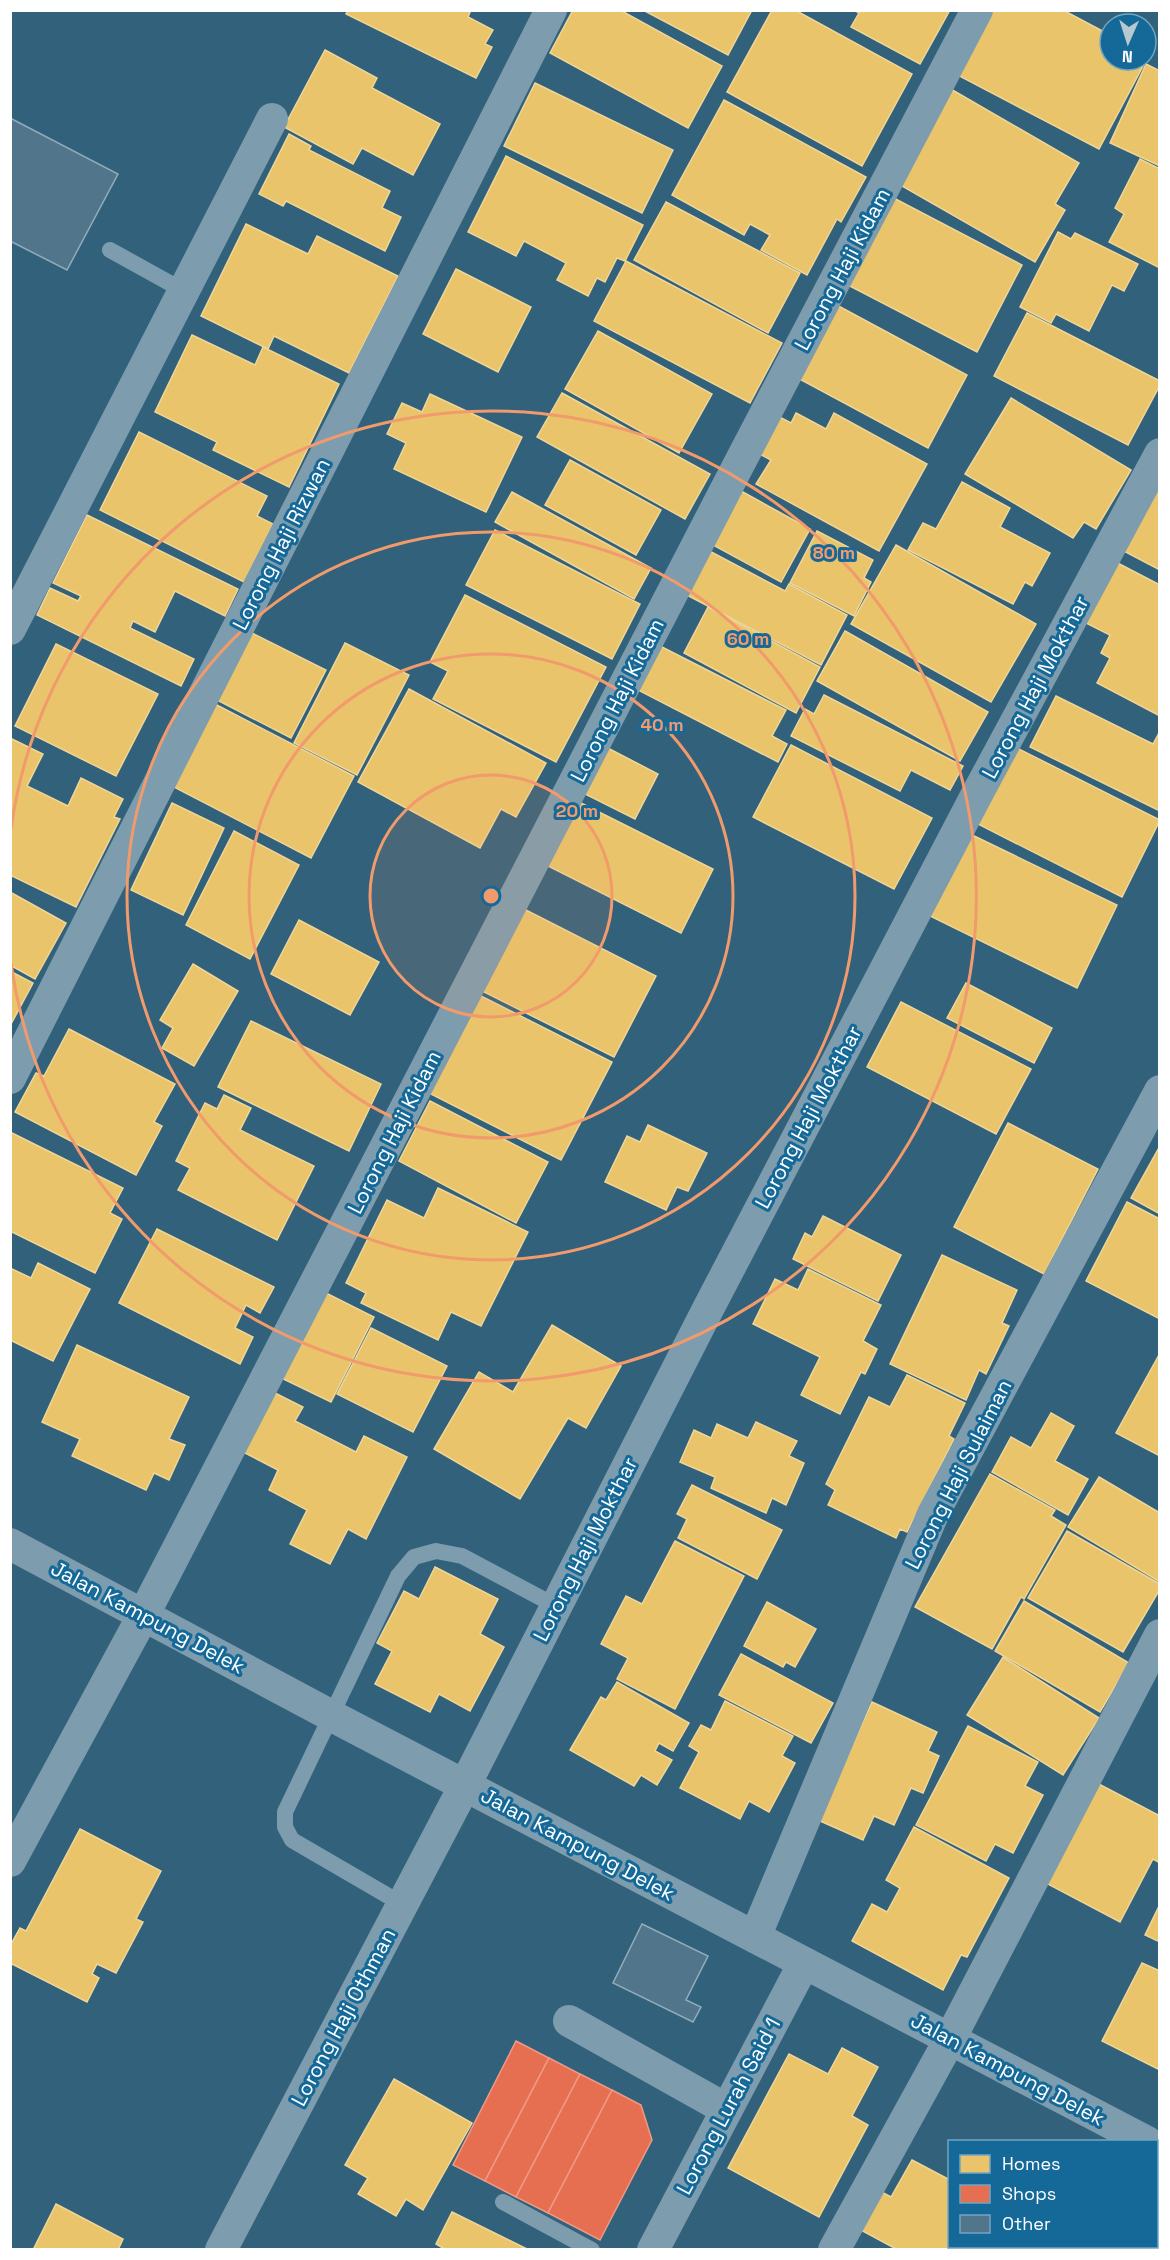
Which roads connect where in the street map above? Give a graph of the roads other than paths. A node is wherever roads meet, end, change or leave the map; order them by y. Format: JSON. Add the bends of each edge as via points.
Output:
{"nodes":[{"id":1,"x":551,"y":10,"type":"edge"},
{"id":2,"x":977,"y":10,"type":"edge"},
{"id":3,"x":272,"y":119,"type":"dead end"},
{"id":4,"x":110,"y":250,"type":"dead end"},
{"id":5,"x":184,"y":291,"type":"junction"},
{"id":6,"x":1160,"y":454,"type":"edge"},
{"id":7,"x":10,"y":629,"type":"edge"},
{"id":8,"x":10,"y":1078,"type":"edge"},
{"id":9,"x":1160,"y":1091,"type":"edge"},
{"id":10,"x":10,"y":1544,"type":"edge"},
{"id":11,"x":556,"y":1606,"type":"junction"},
{"id":12,"x":144,"y":1614,"type":"junction"},
{"id":13,"x":1160,"y":1635,"type":"edge"},
{"id":14,"x":330,"y":1716,"type":"junction"},
{"id":15,"x":465,"y":1785,"type":"junction"},
{"id":16,"x":10,"y":1861,"type":"edge"},
{"id":17,"x":402,"y":1904,"type":"junction"},
{"id":18,"x":754,"y":1937,"type":"junction"},
{"id":19,"x":804,"y":1963,"type":"junction"},
{"id":20,"x":569,"y":2021,"type":"dead end"},
{"id":21,"x":950,"y":2038,"type":"junction"},
{"id":22,"x":726,"y":2109,"type":"junction"},
{"id":23,"x":1143,"y":2140,"type":"edge"},
{"id":24,"x":503,"y":2202,"type":"dead end"},
{"id":25,"x":221,"y":2250,"type":"edge"},
{"id":26,"x":592,"y":2250,"type":"edge"},
{"id":27,"x":653,"y":2250,"type":"edge"},
{"id":28,"x":834,"y":2250,"type":"edge"}],
"edges":[{"from":1,"to":8,"type":"street","name":"Lorong Haji Rizwan"},
{"from":2,"to":12,"type":"street","name":"Lorong Haji Kidam"},
{"from":3,"to":5,"type":"street"},
{"from":4,"to":5,"type":"lane"},
{"from":5,"to":7,"type":"street"},
{"from":6,"to":11,"type":"street","name":"Lorong Haji Mokthar","via":[[736,1253]]},
{"from":9,"to":18,"type":"street","name":"Lorong Haji Sulaiman","via":[[933,1514]]},
{"from":10,"to":12,"type":"street","name":"Jalan Kampung Delek"},
{"from":11,"to":14,"type":"lane","via":[[462,1556],[436,1551],[414,1557],[398,1576]]},
{"from":11,"to":15,"type":"street","name":"Lorong Haji Mokthar"},
{"from":12,"to":14,"type":"street","name":"Jalan Kampung Delek"},
{"from":12,"to":16,"type":"street","name":"Lorong Haji Kidam"},
{"from":13,"to":21,"type":"street"},
{"from":14,"to":15,"type":"street","name":"Jalan Kampung Delek"},
{"from":14,"to":17,"type":"lane","via":[[285,1812],[285,1827],[292,1840]]},
{"from":15,"to":17,"type":"street","name":"Lorong Haji Othman"},
{"from":15,"to":18,"type":"street","name":"Jalan Kampung Delek"},
{"from":17,"to":25,"type":"street","name":"Lorong Haji Othman"},
{"from":18,"to":19,"type":"street","name":"Jalan Kampung Delek"},
{"from":19,"to":21,"type":"street","name":"Jalan Kampung Delek"},
{"from":19,"to":22,"type":"street","name":"Lorong Lurah Said 1"},
{"from":20,"to":22,"type":"street"},
{"from":21,"to":23,"type":"street","name":"Jalan Kampung Delek"},
{"from":21,"to":28,"type":"street"},
{"from":22,"to":27,"type":"street","name":"Lorong Lurah Said 1"},
{"from":24,"to":26,"type":"lane"}]}
